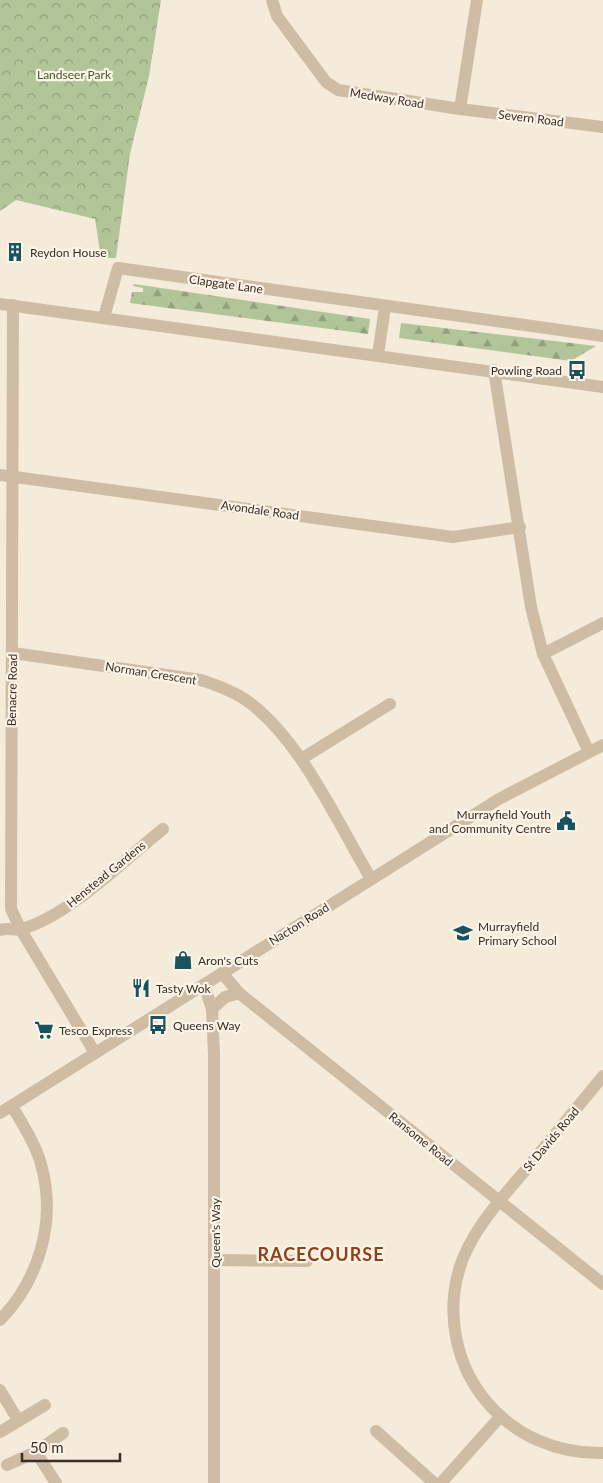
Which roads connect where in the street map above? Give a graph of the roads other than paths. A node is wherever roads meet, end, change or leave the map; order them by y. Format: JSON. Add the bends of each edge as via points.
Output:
{"nodes":[{"id":1,"x":272,"y":0,"type":"edge"},
{"id":2,"x":478,"y":0,"type":"edge"},
{"id":3,"x":460,"y":109,"type":"junction"},
{"id":4,"x":603,"y":127,"type":"edge"},
{"id":5,"x":6,"y":304,"type":"edge"},
{"id":6,"x":386,"y":306,"type":"junction"},
{"id":7,"x":104,"y":318,"type":"junction"},
{"id":8,"x":603,"y":336,"type":"edge"},
{"id":9,"x":378,"y":355,"type":"junction"},
{"id":10,"x":494,"y":370,"type":"junction"},
{"id":11,"x":603,"y":387,"type":"edge"},
{"id":12,"x":6,"y":476,"type":"edge"},
{"id":13,"x":520,"y":527,"type":"junction"},
{"id":14,"x":603,"y":623,"type":"edge"},
{"id":15,"x":13,"y":653,"type":"junction"},
{"id":16,"x":543,"y":654,"type":"junction"},
{"id":17,"x":6,"y":674,"type":"edge"},
{"id":18,"x":390,"y":704,"type":"dead end"},
{"id":19,"x":603,"y":745,"type":"edge"},
{"id":20,"x":589,"y":752,"type":"junction"},
{"id":21,"x":301,"y":759,"type":"junction"},
{"id":22,"x":162,"y":829,"type":"dead end"},
{"id":23,"x":5,"y":862,"type":"edge"},
{"id":24,"x":371,"y":879,"type":"junction"},
{"id":25,"x":0,"y":930,"type":"edge"},
{"id":26,"x":21,"y":930,"type":"junction"},
{"id":27,"x":222,"y":973,"type":"junction"},
{"id":28,"x":204,"y":985,"type":"junction"},
{"id":29,"x":239,"y":993,"type":"junction"},
{"id":30,"x":212,"y":1009,"type":"junction"},
{"id":31,"x":95,"y":1053,"type":"junction"},
{"id":32,"x":603,"y":1076,"type":"edge"},
{"id":33,"x":12,"y":1106,"type":"junction"},
{"id":34,"x":0,"y":1113,"type":"edge"},
{"id":35,"x":499,"y":1202,"type":"junction"},
{"id":36,"x":215,"y":1260,"type":"junction"},
{"id":37,"x":307,"y":1261,"type":"dead end"},
{"id":38,"x":603,"y":1284,"type":"edge"},
{"id":39,"x":0,"y":1320,"type":"edge"},
{"id":40,"x":0,"y":1390,"type":"edge"},
{"id":41,"x":45,"y":1405,"type":"dead end"},
{"id":42,"x":500,"y":1417,"type":"junction"},
{"id":43,"x":18,"y":1420,"type":"junction"},
{"id":44,"x":376,"y":1431,"type":"dead end"},
{"id":45,"x":0,"y":1432,"type":"edge"},
{"id":46,"x":63,"y":1433,"type":"dead end"},
{"id":47,"x":36,"y":1452,"type":"junction"},
{"id":48,"x":603,"y":1453,"type":"edge"},
{"id":49,"x":6,"y":1465,"type":"dead end"},
{"id":50,"x":56,"y":1483,"type":"edge"},
{"id":51,"x":214,"y":1483,"type":"edge"},
{"id":52,"x":434,"y":1483,"type":"edge"},
{"id":53,"x":441,"y":1483,"type":"edge"}],
"edges":[{"from":1,"to":3,"type":"street","name":"Medway Road","via":[[277,16],[326,82],[338,90]]},
{"from":2,"to":3,"type":"street"},
{"from":3,"to":4,"type":"street","name":"Severn Road"},
{"from":5,"to":7,"type":"street"},
{"from":5,"to":12,"type":"street","name":"Benacre Road"},
{"from":6,"to":7,"type":"street","name":"Clapgate Lane","via":[[118,268]]},
{"from":6,"to":8,"type":"street","name":"Clapgate Lane"},
{"from":6,"to":9,"type":"street"},
{"from":7,"to":9,"type":"street"},
{"from":9,"to":10,"type":"street"},
{"from":10,"to":11,"type":"street"},
{"from":10,"to":13,"type":"street"},
{"from":12,"to":13,"type":"street","name":"Avondale Road","via":[[453,537]]},
{"from":12,"to":15,"type":"street","name":"Benacre Road"},
{"from":13,"to":16,"type":"street","via":[[531,607]]},
{"from":14,"to":16,"type":"street"},
{"from":15,"to":17,"type":"street","name":"Benacre Road"},
{"from":15,"to":21,"type":"street","name":"Norman Crescent","via":[[201,680],[218,686],[249,702],[276,726]]},
{"from":16,"to":20,"type":"street"},
{"from":17,"to":23,"type":"street","name":"Benacre Road"},
{"from":18,"to":21,"type":"street"},
{"from":19,"to":20,"type":"street","name":"Nacton Road"},
{"from":20,"to":24,"type":"street","name":"Nacton Road","via":[[499,799]]},
{"from":21,"to":24,"type":"street","name":"Norman Crescent"},
{"from":22,"to":26,"type":"street","name":"Henstead Gardens","via":[[65,908]]},
{"from":23,"to":26,"type":"street","name":"Benacre Road","via":[[11,909]]},
{"from":24,"to":27,"type":"street","name":"Nacton Road"},
{"from":25,"to":26,"type":"street","via":[[6,927]]},
{"from":26,"to":31,"type":"street","name":"Benacre Road"},
{"from":27,"to":28,"type":"street","name":"Nacton Road"},
{"from":27,"to":29,"type":"street","name":"Ransome Road"},
{"from":28,"to":30,"type":"street","name":"Queen's Way"},
{"from":28,"to":31,"type":"street","name":"Nacton Road"},
{"from":29,"to":30,"type":"street","via":[[225,997]]},
{"from":29,"to":35,"type":"street","name":"Ransome Road"},
{"from":30,"to":36,"type":"street","name":"Queen's Way"},
{"from":31,"to":33,"type":"street","name":"Nacton Road"},
{"from":32,"to":35,"type":"street","name":"St Davids Road"},
{"from":33,"to":34,"type":"street","name":"Nacton Road"},
{"from":33,"to":39,"type":"street","via":[[42,1166],[47,1212],[36,1266]]},
{"from":35,"to":38,"type":"street","name":"Ransome Road"},
{"from":35,"to":42,"type":"street","name":"St Davids Road","via":[[470,1243],[459,1270],[453,1306],[454,1334],[462,1361],[476,1389]]},
{"from":36,"to":37,"type":"street"},
{"from":36,"to":51,"type":"street","name":"Queen's Way"},
{"from":40,"to":43,"type":"street"},
{"from":41,"to":43,"type":"street"},
{"from":42,"to":48,"type":"street","name":"St Davids Road","via":[[516,1429],[558,1447]]},
{"from":42,"to":53,"type":"street"},
{"from":43,"to":45,"type":"street"},
{"from":44,"to":52,"type":"street"},
{"from":46,"to":47,"type":"street"},
{"from":47,"to":49,"type":"street"},
{"from":47,"to":50,"type":"street"}]}
